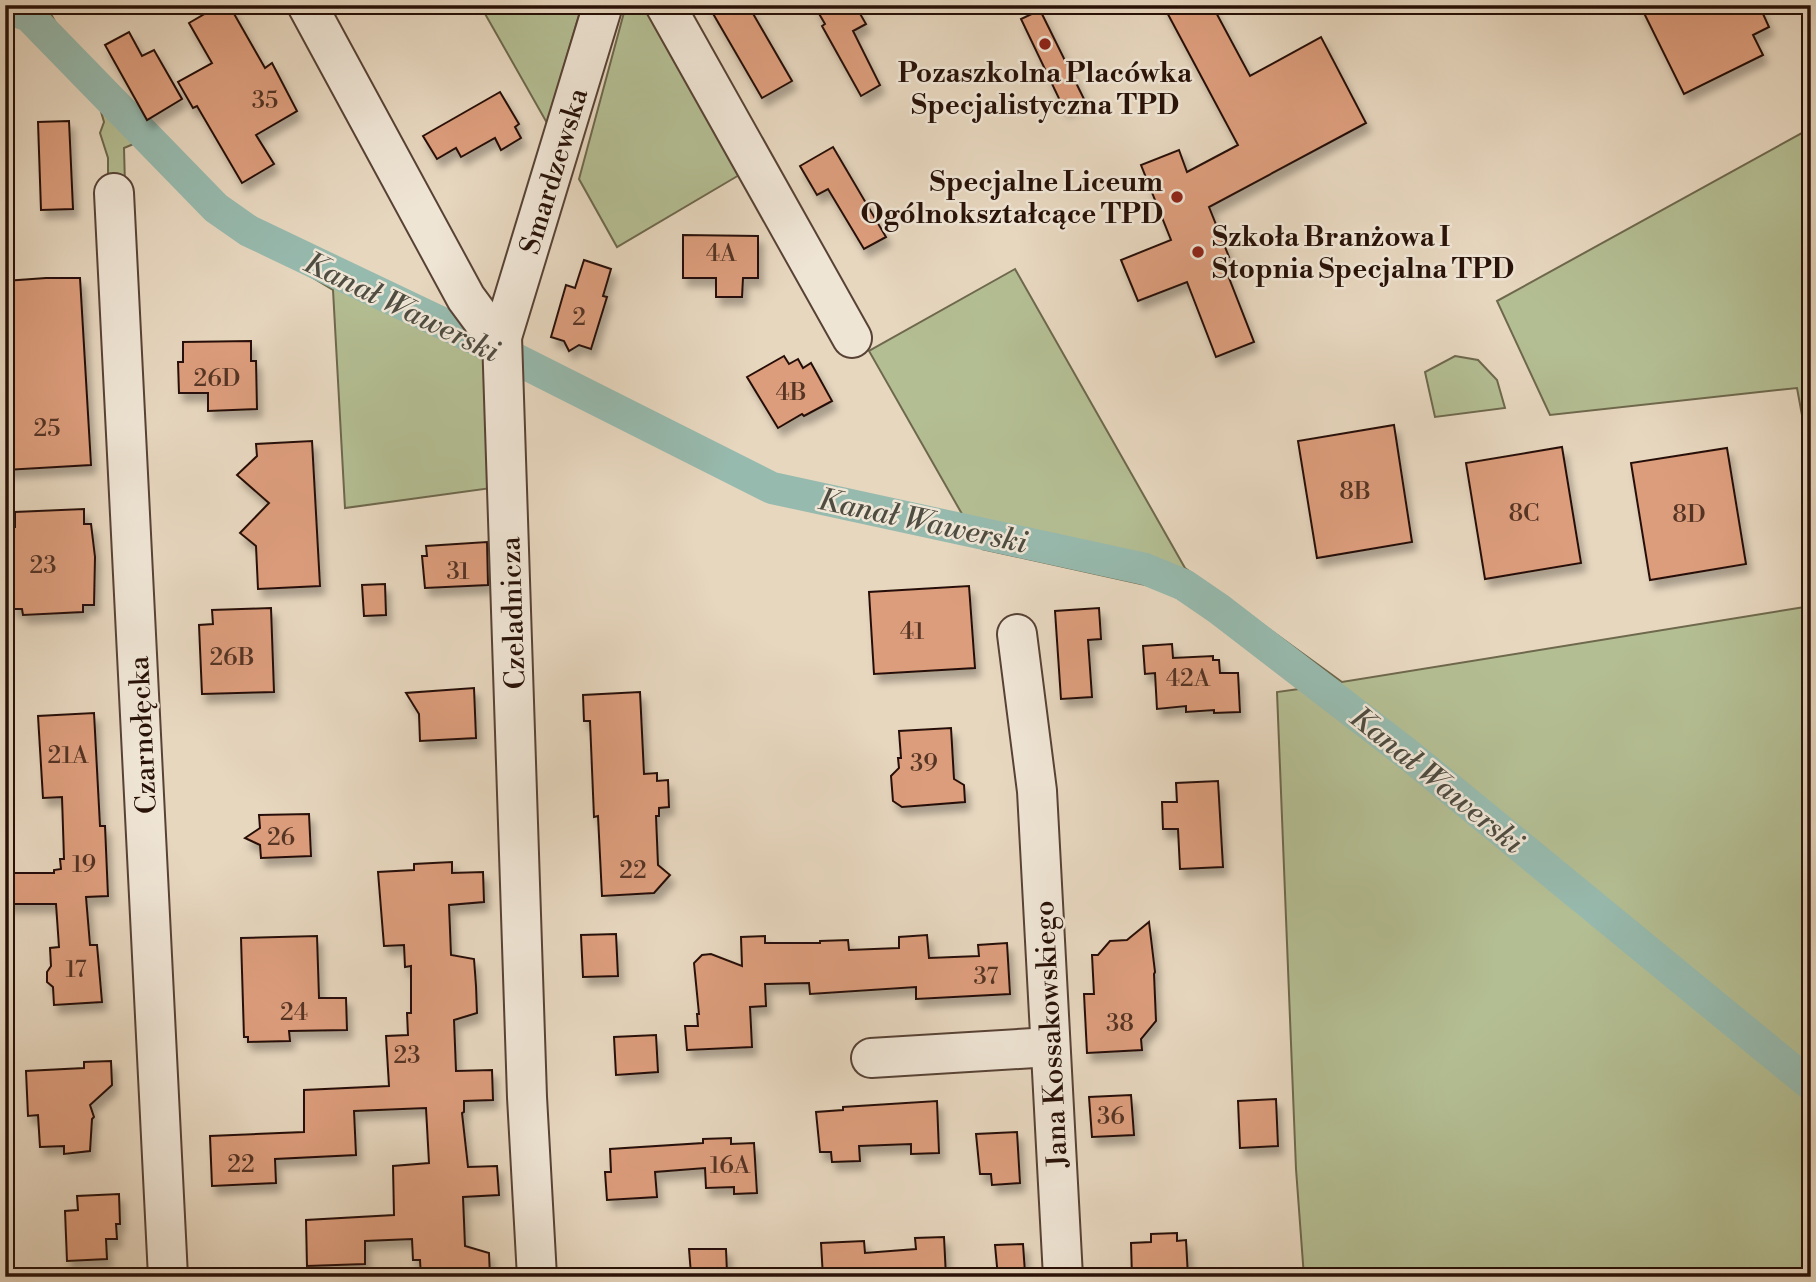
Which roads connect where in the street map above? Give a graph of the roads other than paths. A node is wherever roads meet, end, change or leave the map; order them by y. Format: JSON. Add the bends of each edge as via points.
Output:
{"nodes":[{"id":1,"x":307,"y":5,"type":"edge"},
{"id":2,"x":603,"y":5,"type":"edge"},
{"id":3,"x":665,"y":5,"type":"edge"},
{"id":4,"x":114,"y":193,"type":"dead end"},
{"id":5,"x":852,"y":338,"type":"dead end"},
{"id":6,"x":504,"y":350,"type":"junction"},
{"id":7,"x":1017,"y":634,"type":"dead end"},
{"id":8,"x":1051,"y":1047,"type":"junction"},
{"id":9,"x":871,"y":1058,"type":"dead end"},
{"id":10,"x":168,"y":1277,"type":"edge"},
{"id":11,"x":537,"y":1277,"type":"edge"},
{"id":12,"x":1063,"y":1277,"type":"edge"}],
"edges":[{"from":1,"to":6,"type":"street","via":[[466,298]]},
{"from":2,"to":6,"type":"street","name":"Smardzewska"},
{"from":3,"to":5,"type":"street"},
{"from":4,"to":10,"type":"street","name":"Czarnołęcka"},
{"from":6,"to":11,"type":"street","name":"Czeladnicza","via":[[527,1097]]},
{"from":7,"to":8,"type":"street","name":"Jana Kossakowskiego","via":[[1037,791]]},
{"from":8,"to":9,"type":"street"},
{"from":8,"to":12,"type":"street","name":"Jana Kossakowskiego"}]}
